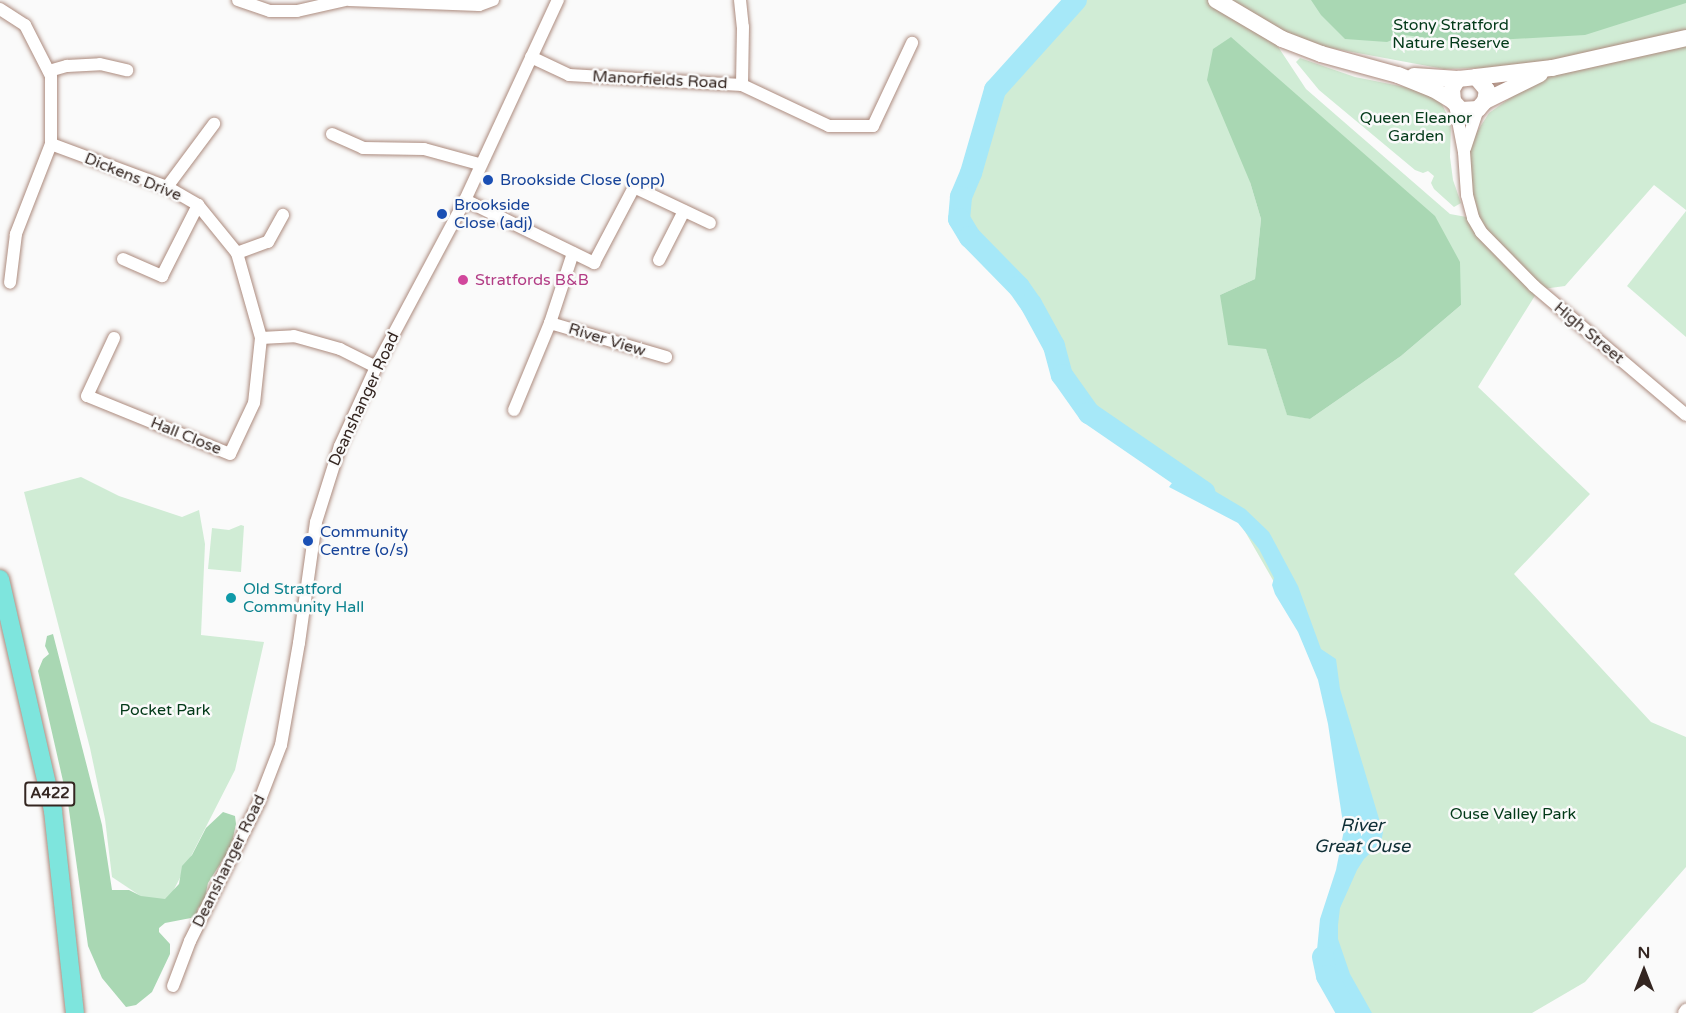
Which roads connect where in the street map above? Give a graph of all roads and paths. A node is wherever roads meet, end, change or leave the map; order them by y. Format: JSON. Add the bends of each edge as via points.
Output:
{"nodes":[{"id":1,"x":238,"y":0,"type":"edge"},
{"id":2,"x":347,"y":0,"type":"edge"},
{"id":3,"x":493,"y":0,"type":"edge"},
{"id":4,"x":558,"y":0,"type":"edge"},
{"id":5,"x":741,"y":0,"type":"edge"},
{"id":6,"x":1216,"y":0,"type":"edge"},
{"id":7,"x":0,"y":9,"type":"edge"},
{"id":8,"x":1686,"y":38,"type":"edge"},
{"id":9,"x":912,"y":43,"type":"dead end"},
{"id":10,"x":531,"y":57,"type":"junction"},
{"id":11,"x":1552,"y":68,"type":"junction"},
{"id":12,"x":127,"y":70,"type":"dead end"},
{"id":13,"x":49,"y":71,"type":"junction"},
{"id":14,"x":1398,"y":75,"type":"junction"},
{"id":15,"x":1476,"y":77,"type":"junction"},
{"id":16,"x":1458,"y":79,"type":"junction"},
{"id":17,"x":742,"y":85,"type":"junction"},
{"id":18,"x":1454,"y":103,"type":"junction"},
{"id":19,"x":1482,"y":105,"type":"junction"},
{"id":20,"x":214,"y":124,"type":"dead end"},
{"id":21,"x":332,"y":134,"type":"dead end"},
{"id":22,"x":51,"y":144,"type":"junction"},
{"id":23,"x":1464,"y":152,"type":"junction"},
{"id":24,"x":479,"y":164,"type":"junction"},
{"id":25,"x":167,"y":188,"type":"junction"},
{"id":26,"x":465,"y":200,"type":"junction"},
{"id":27,"x":198,"y":206,"type":"junction"},
{"id":28,"x":684,"y":211,"type":"junction"},
{"id":29,"x":283,"y":215,"type":"dead end"},
{"id":30,"x":710,"y":223,"type":"dead end"},
{"id":31,"x":237,"y":253,"type":"junction"},
{"id":32,"x":573,"y":253,"type":"junction"},
{"id":33,"x":123,"y":259,"type":"dead end"},
{"id":34,"x":659,"y":261,"type":"dead end"},
{"id":35,"x":10,"y":283,"type":"dead end"},
{"id":36,"x":550,"y":323,"type":"junction"},
{"id":37,"x":114,"y":338,"type":"dead end"},
{"id":38,"x":261,"y":338,"type":"junction"},
{"id":39,"x":666,"y":357,"type":"dead end"},
{"id":40,"x":376,"y":367,"type":"junction"},
{"id":41,"x":514,"y":410,"type":"dead end"},
{"id":42,"x":1686,"y":415,"type":"edge"},
{"id":43,"x":0,"y":579,"type":"edge"},
{"id":44,"x":172,"y":986,"type":"dead end"},
{"id":45,"x":75,"y":1013,"type":"edge"}],
"edges":[{"from":1,"to":2,"type":"street","via":[[270,10],[297,11]]},
{"from":2,"to":3,"type":"street","via":[[479,5]]},
{"from":4,"to":10,"type":"street","name":"Deanshanger Road"},
{"from":5,"to":17,"type":"street"},
{"from":6,"to":14,"type":"street","via":[[1282,39]]},
{"from":7,"to":13,"type":"street","via":[[25,25]]},
{"from":8,"to":11,"type":"street"},
{"from":9,"to":17,"type":"street","name":"Manorfields Road","via":[[873,126],[829,126]]},
{"from":10,"to":17,"type":"street","name":"Manorfields Road","via":[[569,75]]},
{"from":10,"to":24,"type":"street","name":"Deanshanger Road"},
{"from":11,"to":15,"type":"street"},
{"from":11,"to":19,"type":"street"},
{"from":12,"to":13,"type":"street","via":[[100,64]]},
{"from":13,"to":22,"type":"street"},
{"from":14,"to":16,"type":"street"},
{"from":14,"to":18,"type":"street","via":[[1433,89]]},
{"from":15,"to":16,"type":"street"},
{"from":15,"to":19,"type":"street","via":[[1487,90]]},
{"from":16,"to":18,"type":"street","via":[[1452,89]]},
{"from":18,"to":19,"type":"street","via":[[1461,110]]},
{"from":18,"to":23,"type":"street","name":"High Street"},
{"from":19,"to":23,"type":"street"},
{"from":20,"to":25,"type":"street"},
{"from":21,"to":24,"type":"street","via":[[363,148],[424,149]]},
{"from":22,"to":25,"type":"street","name":"Dickens Drive"},
{"from":22,"to":35,"type":"street","via":[[16,234]]},
{"from":23,"to":42,"type":"street","name":"High Street","via":[[1473,218],[1494,248]]},
{"from":24,"to":26,"type":"street","name":"Deanshanger Road"},
{"from":25,"to":27,"type":"street","name":"Dickens Drive"},
{"from":26,"to":32,"type":"street"},
{"from":26,"to":40,"type":"street","name":"Deanshanger Road"},
{"from":27,"to":31,"type":"street","name":"Dickens Drive"},
{"from":27,"to":33,"type":"street","via":[[162,276]]},
{"from":28,"to":30,"type":"street"},
{"from":28,"to":32,"type":"street","via":[[634,187],[594,263]]},
{"from":28,"to":34,"type":"street"},
{"from":29,"to":31,"type":"street","via":[[268,242]]},
{"from":31,"to":38,"type":"street","name":"Dickens Drive"},
{"from":32,"to":36,"type":"street","name":"River View"},
{"from":36,"to":39,"type":"street","name":"River View"},
{"from":36,"to":41,"type":"street"},
{"from":37,"to":38,"type":"street","name":"Hall Close","via":[[87,396],[230,454],[254,403]]},
{"from":38,"to":40,"type":"street","via":[[294,336],[340,349]]},
{"from":40,"to":44,"type":"street","name":"Deanshanger Road","via":[[340,446],[316,522],[281,745],[259,802]]},
{"from":43,"to":45,"type":"main road","number":"A422","via":[[53,811]]}]}
